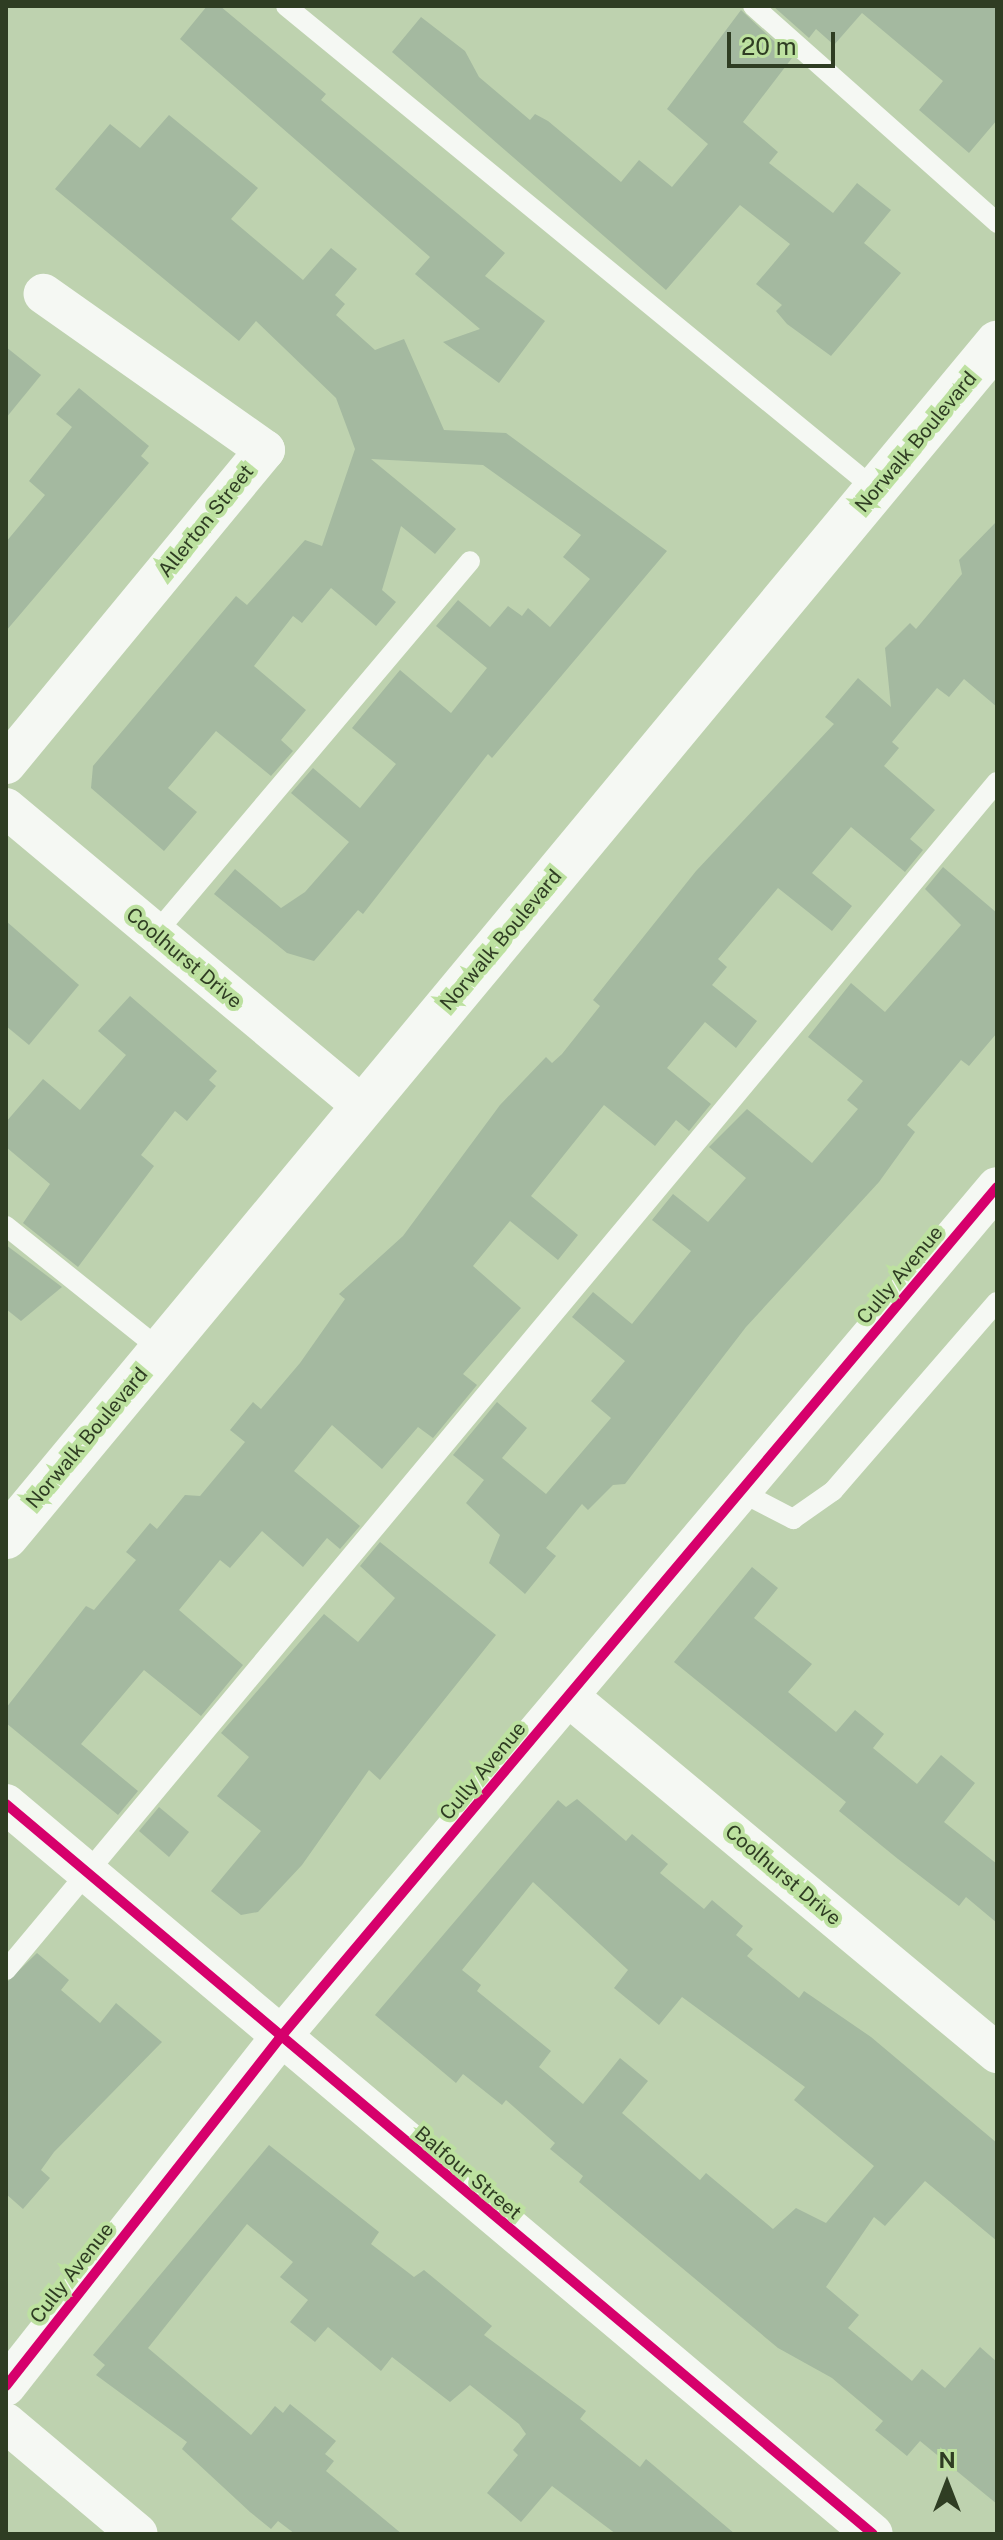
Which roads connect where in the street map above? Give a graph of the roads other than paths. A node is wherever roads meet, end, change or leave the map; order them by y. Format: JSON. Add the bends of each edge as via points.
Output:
{"nodes":[{"id":1,"x":286,"y":6,"type":"edge"},
{"id":2,"x":753,"y":6,"type":"edge"},
{"id":3,"x":997,"y":223,"type":"edge"},
{"id":4,"x":44,"y":294,"type":"dead end"},
{"id":5,"x":997,"y":343,"type":"edge"},
{"id":6,"x":876,"y":490,"type":"junction"},
{"id":7,"x":470,"y":561,"type":"dead end"},
{"id":8,"x":6,"y":764,"type":"edge"},
{"id":9,"x":997,"y":782,"type":"edge"},
{"id":10,"x":6,"y":808,"type":"edge"},
{"id":11,"x":155,"y":934,"type":"junction"},
{"id":12,"x":363,"y":1107,"type":"junction"},
{"id":13,"x":997,"y":1187,"type":"edge"},
{"id":14,"x":6,"y":1226,"type":"edge"},
{"id":15,"x":997,"y":1302,"type":"edge"},
{"id":16,"x":161,"y":1350,"type":"junction"},
{"id":17,"x":741,"y":1492,"type":"junction"},
{"id":18,"x":6,"y":1537,"type":"edge"},
{"id":19,"x":569,"y":1697,"type":"junction"},
{"id":20,"x":6,"y":1804,"type":"edge"},
{"id":21,"x":87,"y":1874,"type":"junction"},
{"id":22,"x":6,"y":1970,"type":"edge"},
{"id":23,"x":279,"y":2039,"type":"junction"},
{"id":24,"x":997,"y":2053,"type":"edge"},
{"id":25,"x":6,"y":2386,"type":"edge"},
{"id":26,"x":6,"y":2423,"type":"edge"},
{"id":27,"x":138,"y":2534,"type":"edge"},
{"id":28,"x":873,"y":2534,"type":"edge"}],
"edges":[{"from":1,"to":6,"type":"lane"},
{"from":2,"to":3,"type":"lane"},
{"from":4,"to":8,"type":"street","name":"Allerton Street","via":[[265,450]]},
{"from":5,"to":6,"type":"main road","name":"Norwalk Boulevard"},
{"from":6,"to":12,"type":"main road","name":"Norwalk Boulevard"},
{"from":7,"to":11,"type":"lane"},
{"from":9,"to":21,"type":"lane"},
{"from":10,"to":11,"type":"street","name":"Coolhurst Drive"},
{"from":11,"to":12,"type":"street","name":"Coolhurst Drive"},
{"from":12,"to":16,"type":"main road","name":"Norwalk Boulevard"},
{"from":13,"to":17,"type":"street","name":"Cully Avenue"},
{"from":14,"to":16,"type":"lane"},
{"from":15,"to":17,"type":"lane","via":[[833,1491],[793,1519]]},
{"from":16,"to":18,"type":"main road","name":"Norwalk Boulevard"},
{"from":17,"to":19,"type":"street","name":"Cully Avenue"},
{"from":19,"to":23,"type":"street","name":"Cully Avenue"},
{"from":19,"to":24,"type":"street","name":"Coolhurst Drive"},
{"from":20,"to":21,"type":"street","name":"Balfour Street"},
{"from":21,"to":22,"type":"lane"},
{"from":21,"to":23,"type":"street","name":"Balfour Street"},
{"from":23,"to":25,"type":"street","name":"Cully Avenue"},
{"from":23,"to":28,"type":"street","name":"Balfour Street"},
{"from":26,"to":27,"type":"street"}]}
